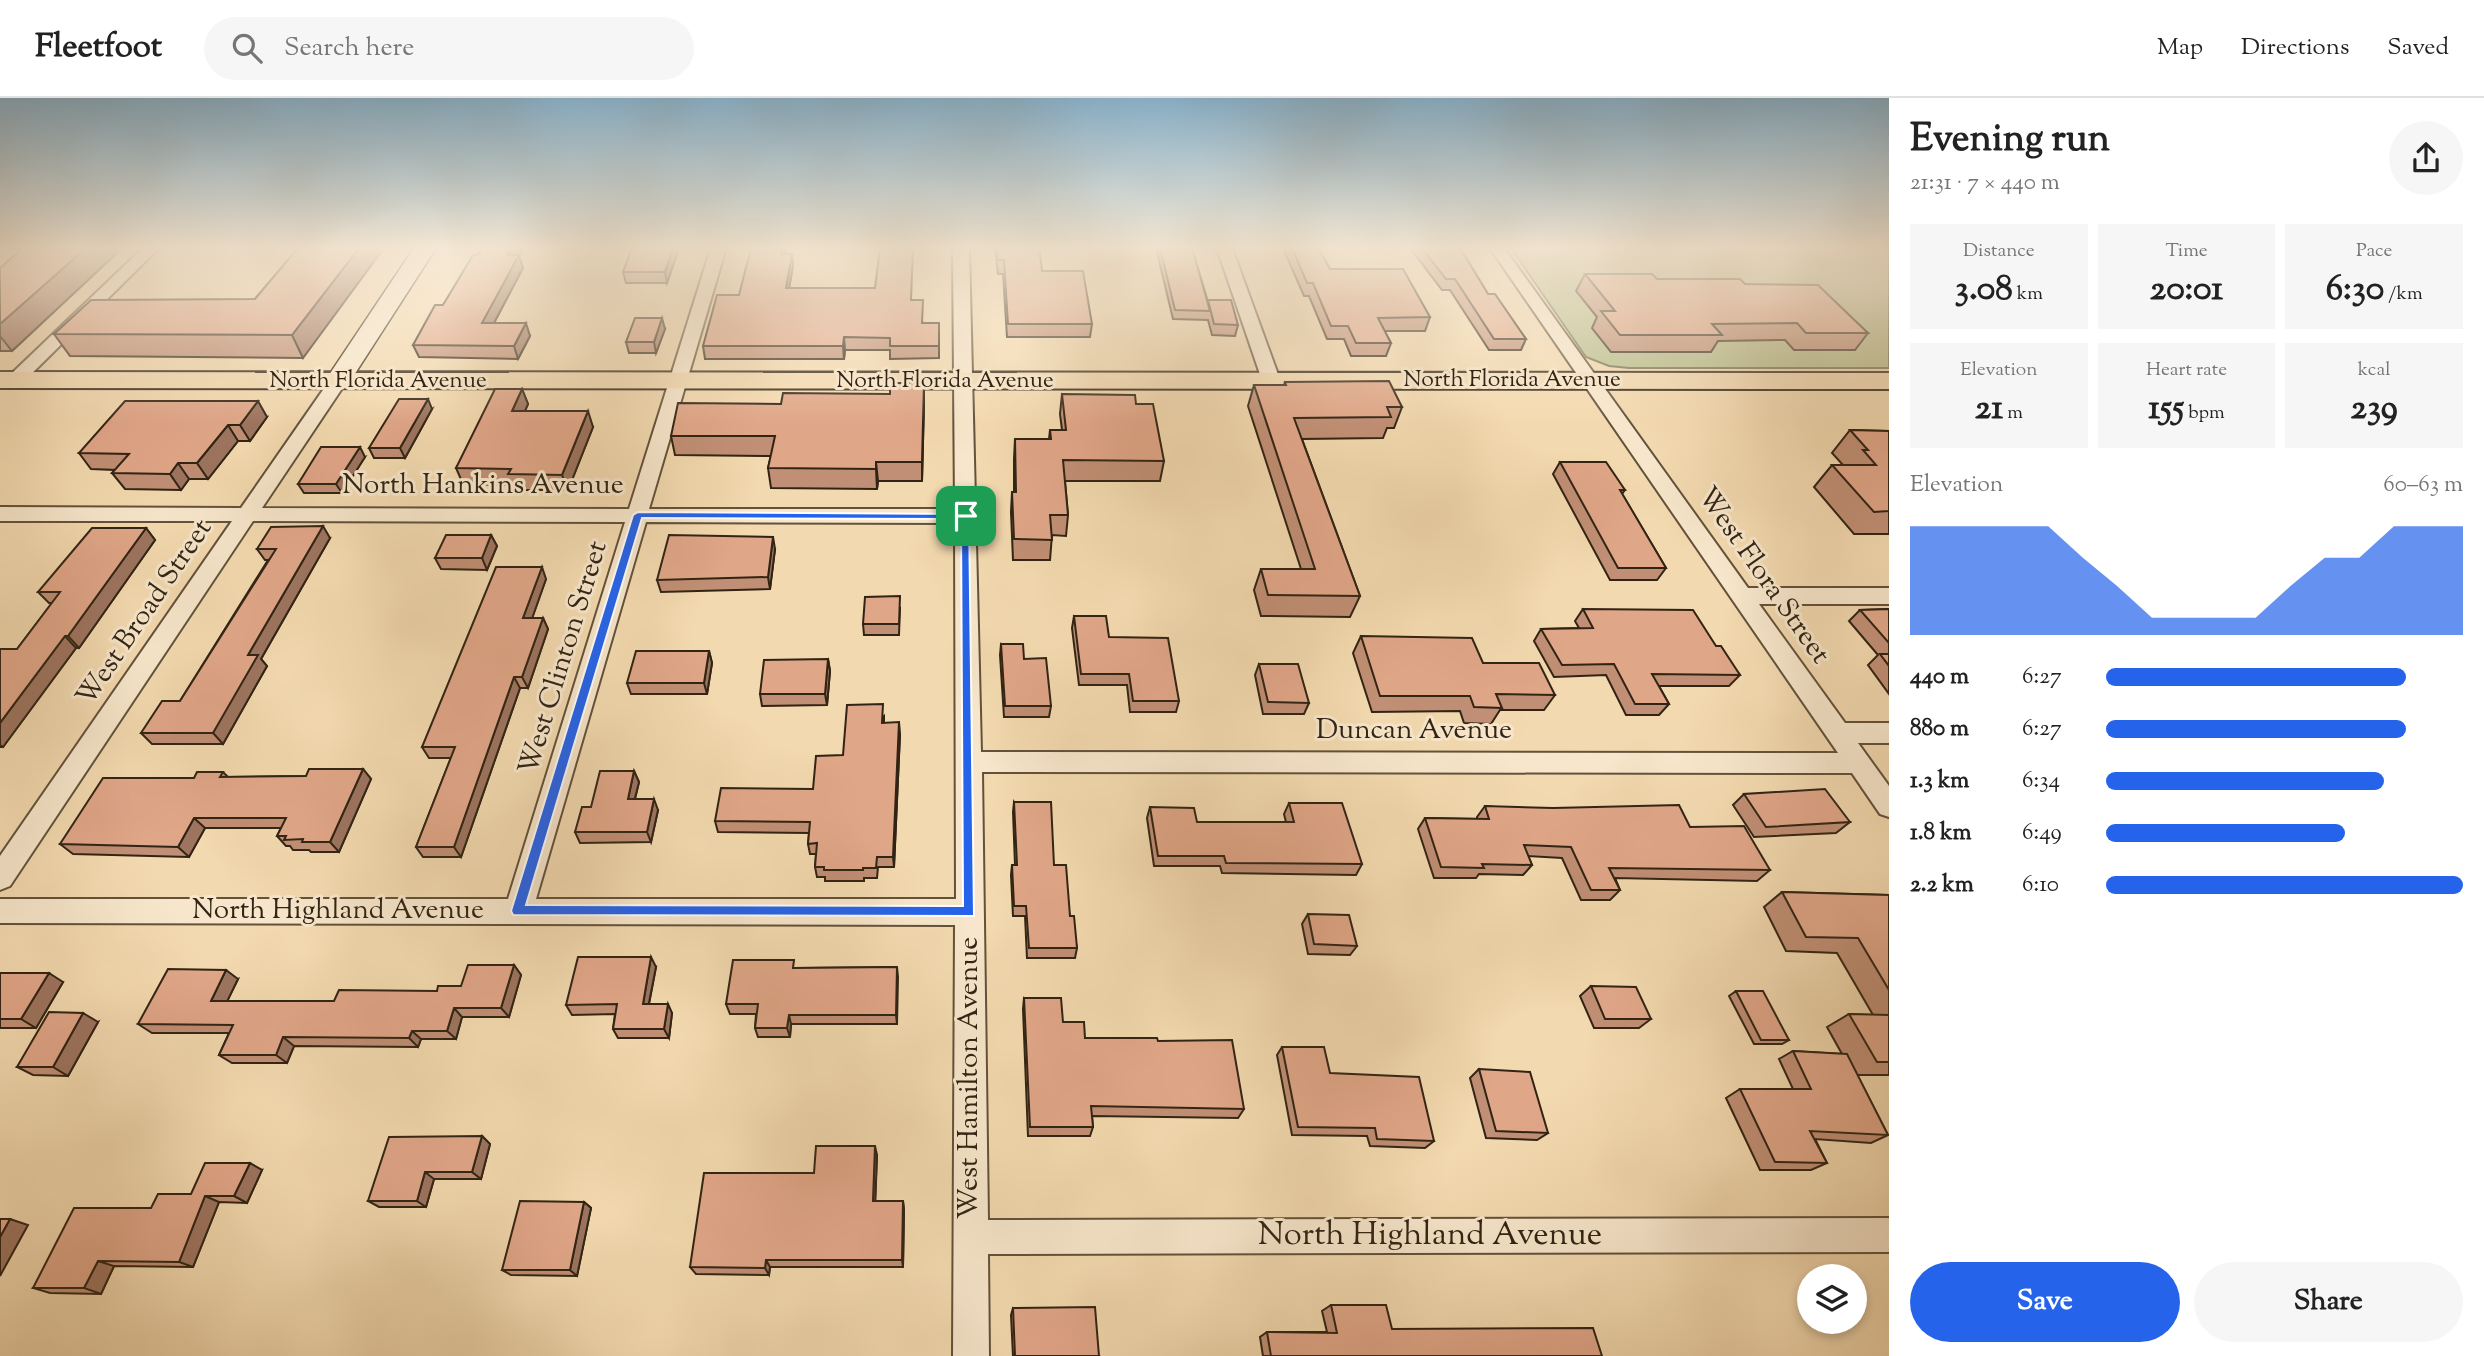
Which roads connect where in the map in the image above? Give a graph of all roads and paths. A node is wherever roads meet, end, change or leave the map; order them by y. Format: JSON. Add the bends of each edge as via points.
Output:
{"nodes":[{"id":1,"x":87,"y":307,"type":"edge"},
{"id":2,"x":387,"y":307,"type":"edge"},
{"id":3,"x":700,"y":307,"type":"edge"},
{"id":4,"x":962,"y":307,"type":"edge"},
{"id":5,"x":1245,"y":307,"type":"edge"},
{"id":6,"x":1538,"y":307,"type":"edge"},
{"id":7,"x":8,"y":380,"type":"edge"},
{"id":8,"x":1271,"y":380,"type":"junction"},
{"id":9,"x":1589,"y":380,"type":"junction"},
{"id":10,"x":338,"y":381,"type":"junction"},
{"id":11,"x":678,"y":381,"type":"junction"},
{"id":12,"x":964,"y":381,"type":"junction"},
{"id":13,"x":1889,"y":382,"type":"edge"},
{"id":14,"x":0,"y":514,"type":"edge"},
{"id":15,"x":248,"y":514,"type":"junction"},
{"id":16,"x":638,"y":515,"type":"junction"},
{"id":17,"x":966,"y":516,"type":"junction"},
{"id":18,"x":1741,"y":596,"type":"junction"},
{"id":19,"x":1889,"y":596,"type":"edge"},
{"id":20,"x":1838,"y":733,"type":"junction"},
{"id":21,"x":1889,"y":733,"type":"edge"},
{"id":22,"x":968,"y":762,"type":"junction"},
{"id":23,"x":1859,"y":764,"type":"junction"},
{"id":24,"x":1889,"y":806,"type":"edge"},
{"id":25,"x":0,"y":878,"type":"edge"},
{"id":26,"x":0,"y":911,"type":"edge"},
{"id":27,"x":518,"y":911,"type":"junction"},
{"id":28,"x":969,"y":912,"type":"junction"},
{"id":29,"x":1889,"y":1235,"type":"edge"},
{"id":30,"x":971,"y":1237,"type":"junction"},
{"id":31,"x":971,"y":1356,"type":"edge"}],
"edges":[{"from":1,"to":7,"type":"street"},
{"from":2,"to":10,"type":"street"},
{"from":3,"to":11,"type":"street","name":"West Clinton Street"},
{"from":4,"to":12,"type":"street","name":"West Hamilton Avenue"},
{"from":5,"to":8,"type":"street"},
{"from":6,"to":9,"type":"street","name":"West Flora Street"},
{"from":7,"to":10,"type":"main road","name":"North Florida Avenue"},
{"from":8,"to":9,"type":"main road","name":"North Florida Avenue"},
{"from":8,"to":12,"type":"main road","name":"North Florida Avenue"},
{"from":9,"to":13,"type":"main road","name":"North Florida Avenue"},
{"from":9,"to":18,"type":"street","name":"West Flora Street"},
{"from":10,"to":11,"type":"main road","name":"North Florida Avenue"},
{"from":10,"to":15,"type":"street","name":"West Broad Street"},
{"from":11,"to":12,"type":"main road","name":"North Florida Avenue"},
{"from":11,"to":16,"type":"street","name":"West Clinton Street"},
{"from":12,"to":17,"type":"street","name":"West Hamilton Avenue"},
{"from":14,"to":15,"type":"street","name":"North Hankins Avenue"},
{"from":15,"to":16,"type":"street","name":"North Hankins Avenue"},
{"from":15,"to":25,"type":"street","name":"West Broad Street"},
{"from":16,"to":17,"type":"street","name":"North Hankins Avenue"},
{"from":16,"to":27,"type":"street","name":"West Clinton Street"},
{"from":17,"to":22,"type":"street","name":"West Hamilton Avenue"},
{"from":18,"to":19,"type":"street"},
{"from":18,"to":20,"type":"street","name":"West Flora Street"},
{"from":20,"to":21,"type":"street"},
{"from":20,"to":23,"type":"street","name":"West Flora Street"},
{"from":22,"to":23,"type":"street","name":"Duncan Avenue"},
{"from":22,"to":28,"type":"street","name":"West Hamilton Avenue"},
{"from":23,"to":24,"type":"street","name":"West Flora Street"},
{"from":26,"to":27,"type":"street","name":"North Highland Avenue"},
{"from":27,"to":28,"type":"street","name":"North Highland Avenue"},
{"from":28,"to":30,"type":"street","name":"West Hamilton Avenue"},
{"from":29,"to":30,"type":"street","name":"North Highland Avenue"},
{"from":30,"to":31,"type":"street","name":"West Hamilton Avenue"}]}
